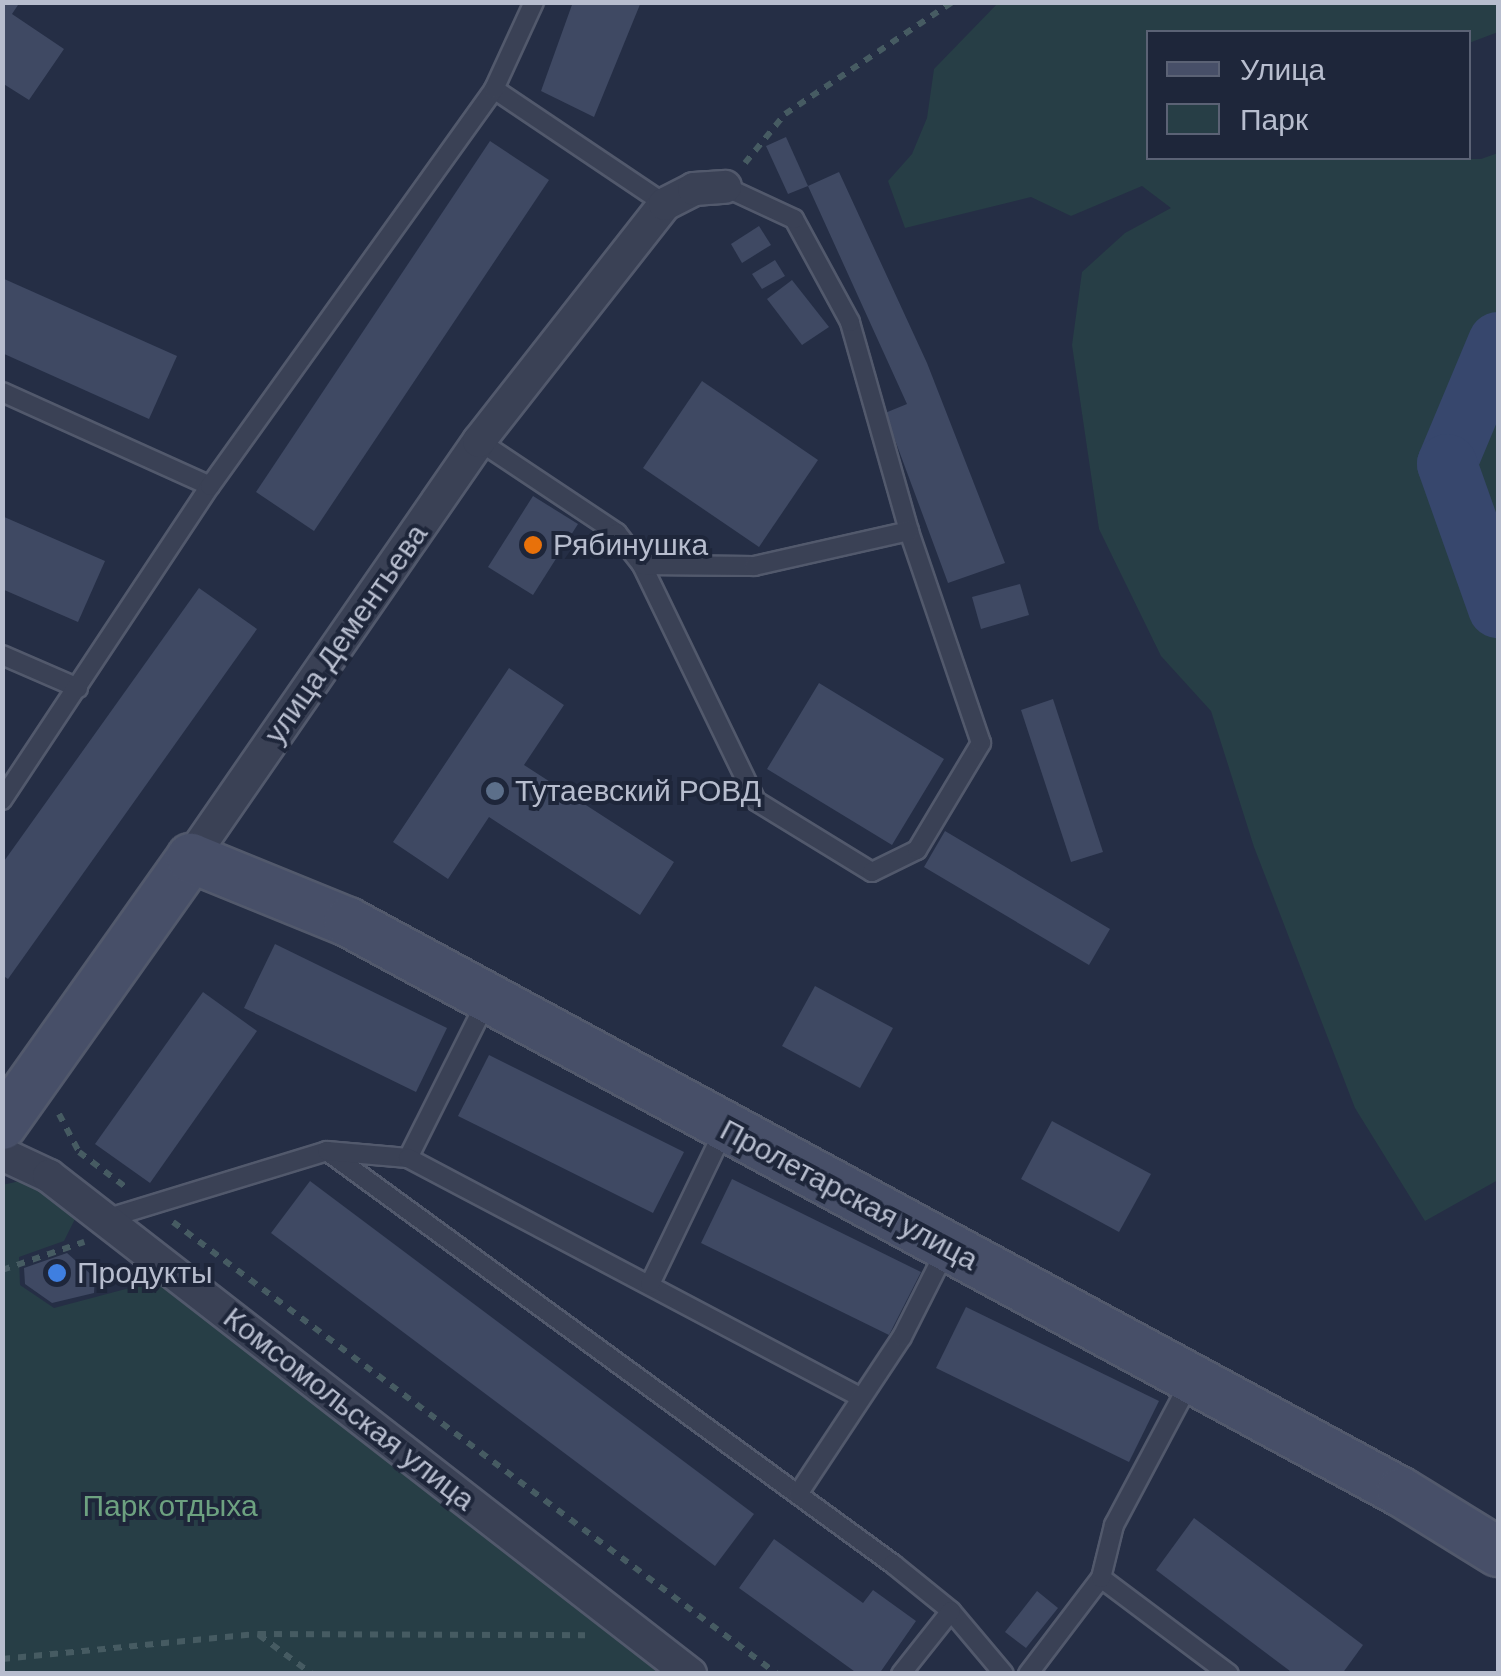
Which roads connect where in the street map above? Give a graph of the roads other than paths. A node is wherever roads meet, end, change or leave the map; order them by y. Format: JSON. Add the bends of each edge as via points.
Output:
{"nodes":[{"id":1,"x":534,"y":2,"type":"edge"},
{"id":2,"x":494,"y":89,"type":"junction"},
{"id":3,"x":725,"y":187,"type":"joint"},
{"id":4,"x":665,"y":204,"type":"junction"},
{"id":5,"x":2,"y":392,"type":"edge"},
{"id":6,"x":478,"y":442,"type":"junction"},
{"id":7,"x":210,"y":486,"type":"junction"},
{"id":8,"x":909,"y":530,"type":"junction"},
{"id":9,"x":642,"y":565,"type":"junction"},
{"id":10,"x":2,"y":655,"type":"edge"},
{"id":11,"x":78,"y":688,"type":"junction"},
{"id":12,"x":2,"y":800,"type":"edge"},
{"id":13,"x":191,"y":858,"type":"junction"},
{"id":14,"x":486,"y":1000,"type":"junction"},
{"id":15,"x":15,"y":1107,"type":"edge"},
{"id":16,"x":724,"y":1128,"type":"junction"},
{"id":17,"x":327,"y":1151,"type":"junction"},
{"id":18,"x":2,"y":1154,"type":"edge"},
{"id":19,"x":408,"y":1158,"type":"junction"},
{"id":20,"x":104,"y":1219,"type":"junction"},
{"id":21,"x":947,"y":1247,"type":"junction"},
{"id":22,"x":650,"y":1284,"type":"junction"},
{"id":23,"x":1191,"y":1381,"type":"junction"},
{"id":24,"x":860,"y":1396,"type":"junction"},
{"id":25,"x":798,"y":1494,"type":"junction"},
{"id":26,"x":1498,"y":1552,"type":"edge"},
{"id":27,"x":1101,"y":1578,"type":"junction"},
{"id":28,"x":951,"y":1611,"type":"junction"},
{"id":29,"x":690,"y":1674,"type":"edge"},
{"id":30,"x":901,"y":1674,"type":"edge"},
{"id":31,"x":1004,"y":1674,"type":"edge"},
{"id":32,"x":1028,"y":1674,"type":"edge"},
{"id":33,"x":1229,"y":1674,"type":"edge"}],
"edges":[{"from":1,"to":2,"type":"lane"},
{"from":2,"to":4,"type":"lane"},
{"from":2,"to":7,"type":"lane"},
{"from":3,"to":4,"type":"street","via":[[694,189]]},
{"from":3,"to":8,"type":"lane","via":[[794,219],[850,322]]},
{"from":4,"to":6,"type":"street","name":"улица Дементьева"},
{"from":5,"to":7,"type":"lane"},
{"from":6,"to":9,"type":"lane","via":[[617,533]]},
{"from":6,"to":13,"type":"street","name":"улица Дементьева"},
{"from":7,"to":11,"type":"lane"},
{"from":8,"to":9,"type":"lane","via":[[754,566]]},
{"from":8,"to":9,"type":"lane","via":[[980,743],[917,850],[872,872],[756,800]]},
{"from":10,"to":11,"type":"lane"},
{"from":11,"to":12,"type":"lane"},
{"from":13,"to":14,"type":"street","name":"Пролетарская улица","via":[[348,922]]},
{"from":13,"to":15,"type":"street","name":"улица Дементьева"},
{"from":14,"to":16,"type":"street","name":"Пролетарская улица"},
{"from":14,"to":19,"type":"lane"},
{"from":16,"to":21,"type":"street","name":"Пролетарская улица"},
{"from":16,"to":22,"type":"lane"},
{"from":17,"to":19,"type":"lane"},
{"from":17,"to":20,"type":"lane"},
{"from":17,"to":25,"type":"lane"},
{"from":18,"to":20,"type":"street","name":"Комсомольская улица","via":[[50,1176]]},
{"from":19,"to":22,"type":"lane"},
{"from":20,"to":29,"type":"street","name":"Комсомольская улица"},
{"from":21,"to":23,"type":"street","name":"Пролетарская улица"},
{"from":21,"to":24,"type":"lane","via":[[902,1337]]},
{"from":22,"to":24,"type":"lane"},
{"from":23,"to":26,"type":"street","name":"Пролетарская улица"},
{"from":23,"to":27,"type":"lane","via":[[1114,1525]]},
{"from":24,"to":25,"type":"lane"},
{"from":25,"to":28,"type":"lane"},
{"from":27,"to":32,"type":"lane"},
{"from":27,"to":33,"type":"lane"},
{"from":28,"to":30,"type":"lane"},
{"from":28,"to":31,"type":"lane"}]}
